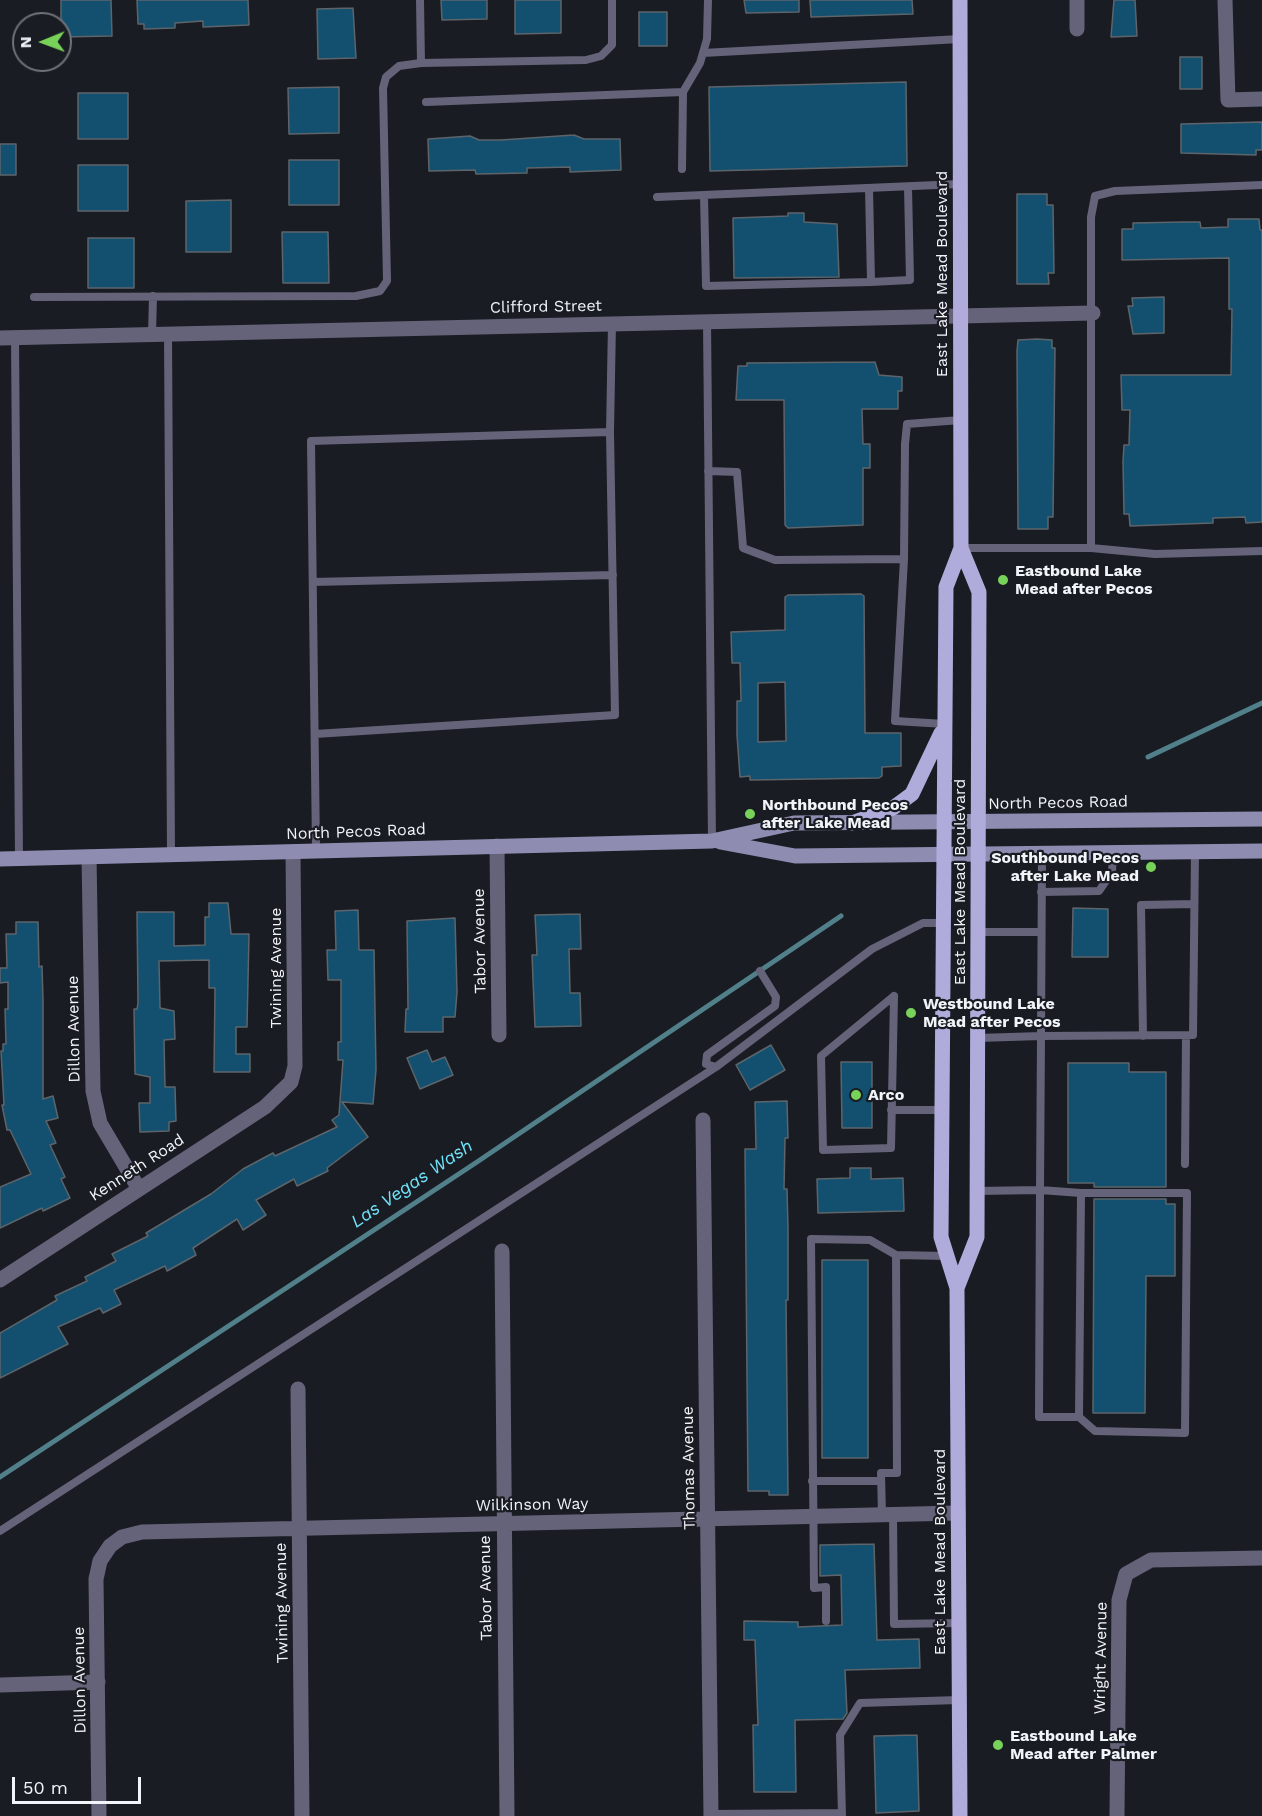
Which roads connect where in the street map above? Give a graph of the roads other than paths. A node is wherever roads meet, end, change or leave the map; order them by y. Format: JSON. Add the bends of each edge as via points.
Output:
{"nodes":[{"id":1,"x":420,"y":0,"type":"edge"},
{"id":2,"x":612,"y":0,"type":"edge"},
{"id":3,"x":708,"y":0,"type":"edge"},
{"id":4,"x":960,"y":0,"type":"edge"},
{"id":5,"x":1077,"y":0,"type":"edge"},
{"id":6,"x":1225,"y":0,"type":"edge"},
{"id":7,"x":1077,"y":29,"type":"dead end"},
{"id":8,"x":960,"y":39,"type":"junction"},
{"id":9,"x":703,"y":52,"type":"junction"},
{"id":10,"x":421,"y":63,"type":"junction"},
{"id":11,"x":683,"y":92,"type":"junction"},
{"id":12,"x":1262,"y":99,"type":"edge"},
{"id":13,"x":426,"y":102,"type":"dead end"},
{"id":14,"x":682,"y":169,"type":"dead end"},
{"id":15,"x":960,"y":184,"type":"junction"},
{"id":16,"x":1262,"y":185,"type":"edge"},
{"id":17,"x":908,"y":187,"type":"junction"},
{"id":18,"x":868,"y":188,"type":"junction"},
{"id":19,"x":704,"y":195,"type":"junction"},
{"id":20,"x":657,"y":197,"type":"dead end"},
{"id":21,"x":871,"y":282,"type":"junction"},
{"id":22,"x":153,"y":296,"type":"junction"},
{"id":23,"x":34,"y":297,"type":"dead end"},
{"id":24,"x":1093,"y":313,"type":"junction"},
{"id":25,"x":960,"y":316,"type":"junction"},
{"id":26,"x":707,"y":321,"type":"junction"},
{"id":27,"x":612,"y":323,"type":"junction"},
{"id":28,"x":168,"y":333,"type":"junction"},
{"id":29,"x":152,"y":334,"type":"junction"},
{"id":30,"x":7,"y":338,"type":"edge"},
{"id":31,"x":961,"y":420,"type":"junction"},
{"id":32,"x":610,"y":432,"type":"junction"},
{"id":33,"x":708,"y":471,"type":"junction"},
{"id":34,"x":961,"y":548,"type":"junction"},
{"id":35,"x":1091,"y":548,"type":"junction"},
{"id":36,"x":1262,"y":551,"type":"edge"},
{"id":37,"x":904,"y":559,"type":"junction"},
{"id":38,"x":613,"y":574,"type":"junction"},
{"id":39,"x":313,"y":582,"type":"junction"},
{"id":40,"x":945,"y":724,"type":"junction"},
{"id":41,"x":315,"y":734,"type":"junction"},
{"id":42,"x":1262,"y":819,"type":"edge"},
{"id":43,"x":944,"y":822,"type":"junction"},
{"id":44,"x":978,"y":822,"type":"junction"},
{"id":45,"x":852,"y":823,"type":"junction"},
{"id":46,"x":712,"y":841,"type":"junction"},
{"id":47,"x":497,"y":846,"type":"junction"},
{"id":48,"x":316,"y":851,"type":"junction"},
{"id":49,"x":293,"y":852,"type":"junction"},
{"id":50,"x":1195,"y":852,"type":"junction"},
{"id":51,"x":1262,"y":852,"type":"edge"},
{"id":52,"x":1113,"y":854,"type":"junction"},
{"id":53,"x":171,"y":855,"type":"junction"},
{"id":54,"x":1042,"y":855,"type":"junction"},
{"id":55,"x":944,"y":856,"type":"junction"},
{"id":56,"x":978,"y":856,"type":"junction"},
{"id":57,"x":89,"y":857,"type":"junction"},
{"id":58,"x":19,"y":859,"type":"junction"},
{"id":59,"x":0,"y":860,"type":"edge"},
{"id":60,"x":1041,"y":892,"type":"junction"},
{"id":61,"x":1194,"y":904,"type":"junction"},
{"id":62,"x":943,"y":923,"type":"junction"},
{"id":63,"x":978,"y":932,"type":"junction"},
{"id":64,"x":1041,"y":932,"type":"junction"},
{"id":65,"x":760,"y":971,"type":"dead end"},
{"id":66,"x":499,"y":1035,"type":"dead end"},
{"id":67,"x":1143,"y":1035,"type":"junction"},
{"id":68,"x":1041,"y":1036,"type":"junction"},
{"id":69,"x":1186,"y":1036,"type":"junction"},
{"id":70,"x":978,"y":1038,"type":"junction"},
{"id":71,"x":716,"y":1067,"type":"junction"},
{"id":72,"x":291,"y":1082,"type":"joint"},
{"id":73,"x":891,"y":1110,"type":"junction"},
{"id":74,"x":942,"y":1110,"type":"junction"},
{"id":75,"x":703,"y":1120,"type":"dead end"},
{"id":76,"x":1185,"y":1164,"type":"dead end"},
{"id":77,"x":139,"y":1189,"type":"junction"},
{"id":78,"x":1040,"y":1190,"type":"junction"},
{"id":79,"x":977,"y":1191,"type":"junction"},
{"id":80,"x":1081,"y":1193,"type":"junction"},
{"id":81,"x":502,"y":1251,"type":"dead end"},
{"id":82,"x":896,"y":1256,"type":"junction"},
{"id":83,"x":946,"y":1256,"type":"junction"},
{"id":84,"x":0,"y":1280,"type":"edge"},
{"id":85,"x":957,"y":1288,"type":"junction"},
{"id":86,"x":298,"y":1389,"type":"dead end"},
{"id":87,"x":1079,"y":1417,"type":"junction"},
{"id":88,"x":812,"y":1481,"type":"junction"},
{"id":89,"x":881,"y":1481,"type":"junction"},
{"id":90,"x":958,"y":1513,"type":"junction"},
{"id":91,"x":887,"y":1514,"type":"junction"},
{"id":92,"x":813,"y":1516,"type":"junction"},
{"id":93,"x":707,"y":1518,"type":"junction"},
{"id":94,"x":504,"y":1523,"type":"junction"},
{"id":95,"x":300,"y":1528,"type":"junction"},
{"id":96,"x":0,"y":1531,"type":"edge"},
{"id":97,"x":110,"y":1546,"type":"joint"},
{"id":98,"x":1262,"y":1558,"type":"edge"},
{"id":99,"x":826,"y":1621,"type":"dead end"},
{"id":100,"x":959,"y":1623,"type":"junction"},
{"id":101,"x":98,"y":1682,"type":"junction"},
{"id":102,"x":0,"y":1685,"type":"edge"},
{"id":103,"x":959,"y":1700,"type":"junction"},
{"id":104,"x":842,"y":1814,"type":"edge"},
{"id":105,"x":711,"y":1815,"type":"edge"},
{"id":106,"x":99,"y":1816,"type":"edge"},
{"id":107,"x":302,"y":1816,"type":"edge"},
{"id":108,"x":507,"y":1816,"type":"edge"},
{"id":109,"x":960,"y":1816,"type":"edge"},
{"id":110,"x":1117,"y":1816,"type":"edge"}],
"edges":[{"from":1,"to":10,"type":"lane"},
{"from":2,"to":10,"type":"lane","via":[[612,45],[601,56],[586,60]]},
{"from":3,"to":9,"type":"lane"},
{"from":4,"to":8,"type":"main road","name":"East Lake Mead Boulevard"},
{"from":5,"to":7,"type":"street"},
{"from":6,"to":12,"type":"street","via":[[1228,100]]},
{"from":8,"to":9,"type":"lane"},
{"from":8,"to":15,"type":"main road","name":"East Lake Mead Boulevard"},
{"from":9,"to":11,"type":"lane"},
{"from":10,"to":22,"type":"lane","via":[[399,66],[386,77],[383,88],[387,281],[380,291],[356,296]]},
{"from":11,"to":13,"type":"lane"},
{"from":11,"to":14,"type":"lane"},
{"from":15,"to":17,"type":"lane"},
{"from":15,"to":25,"type":"main road","name":"East Lake Mead Boulevard"},
{"from":16,"to":24,"type":"lane","via":[[1095,196],[1091,217]]},
{"from":17,"to":18,"type":"lane"},
{"from":17,"to":21,"type":"lane","via":[[910,280]]},
{"from":18,"to":19,"type":"lane"},
{"from":18,"to":21,"type":"lane"},
{"from":19,"to":20,"type":"lane"},
{"from":19,"to":21,"type":"lane","via":[[706,286]]},
{"from":22,"to":23,"type":"lane"},
{"from":22,"to":29,"type":"lane"},
{"from":24,"to":25,"type":"street","name":"Clifford Street"},
{"from":24,"to":35,"type":"lane"},
{"from":25,"to":26,"type":"street","name":"Clifford Street"},
{"from":25,"to":31,"type":"main road","name":"East Lake Mead Boulevard"},
{"from":26,"to":27,"type":"street","name":"Clifford Street"},
{"from":26,"to":33,"type":"lane"},
{"from":27,"to":28,"type":"street","name":"Clifford Street"},
{"from":27,"to":32,"type":"lane"},
{"from":28,"to":29,"type":"street","name":"Clifford Street"},
{"from":28,"to":53,"type":"lane"},
{"from":29,"to":30,"type":"street","name":"Clifford Street"},
{"from":30,"to":58,"type":"lane"},
{"from":31,"to":34,"type":"main road","name":"East Lake Mead Boulevard"},
{"from":31,"to":37,"type":"lane","via":[[907,424]]},
{"from":32,"to":38,"type":"lane"},
{"from":32,"to":39,"type":"lane","via":[[311,441]]},
{"from":33,"to":37,"type":"lane","via":[[737,472],[743,548],[775,560]]},
{"from":33,"to":46,"type":"lane"},
{"from":34,"to":35,"type":"lane"},
{"from":34,"to":40,"type":"main road","name":"East Lake Mead Boulevard","via":[[946,587]]},
{"from":34,"to":44,"type":"main road","name":"East Lake Mead Boulevard","via":[[979,592]]},
{"from":35,"to":36,"type":"lane","via":[[1155,554]]},
{"from":37,"to":40,"type":"lane","via":[[895,721]]},
{"from":38,"to":39,"type":"lane"},
{"from":38,"to":41,"type":"lane","via":[[615,715]]},
{"from":39,"to":41,"type":"lane"},
{"from":40,"to":43,"type":"main road","name":"East Lake Mead Boulevard"},
{"from":40,"to":45,"type":"main road","via":[[912,794],[893,808]]},
{"from":41,"to":48,"type":"lane"},
{"from":42,"to":44,"type":"main road","name":"North Pecos Road"},
{"from":43,"to":44,"type":"main road","name":"North Pecos Road"},
{"from":43,"to":45,"type":"main road","name":"North Pecos Road"},
{"from":43,"to":55,"type":"main road","name":"East Lake Mead Boulevard"},
{"from":44,"to":56,"type":"main road","name":"East Lake Mead Boulevard"},
{"from":45,"to":46,"type":"main road","name":"North Pecos Road","via":[[794,823]]},
{"from":46,"to":47,"type":"main road","name":"North Pecos Road"},
{"from":46,"to":55,"type":"main road","name":"North Pecos Road","via":[[795,856]]},
{"from":47,"to":48,"type":"main road","name":"North Pecos Road"},
{"from":47,"to":66,"type":"street","name":"Tabor Avenue"},
{"from":48,"to":49,"type":"main road","name":"North Pecos Road"},
{"from":49,"to":53,"type":"main road","name":"North Pecos Road"},
{"from":49,"to":72,"type":"street","name":"Twining Avenue","via":[[295,1066]]},
{"from":50,"to":51,"type":"main road","name":"North Pecos Road"},
{"from":50,"to":52,"type":"main road","name":"North Pecos Road"},
{"from":50,"to":61,"type":"lane"},
{"from":52,"to":54,"type":"main road","name":"North Pecos Road"},
{"from":52,"to":60,"type":"lane","via":[[1112,872],[1099,891]]},
{"from":53,"to":57,"type":"main road","name":"North Pecos Road"},
{"from":54,"to":56,"type":"main road","name":"North Pecos Road"},
{"from":54,"to":60,"type":"lane"},
{"from":55,"to":56,"type":"main road","name":"North Pecos Road"},
{"from":55,"to":62,"type":"main road","name":"East Lake Mead Boulevard"},
{"from":56,"to":63,"type":"main road","name":"East Lake Mead Boulevard"},
{"from":57,"to":58,"type":"main road","name":"North Pecos Road"},
{"from":57,"to":77,"type":"street","name":"Dillon Avenue","via":[[93,1091],[100,1123]]},
{"from":58,"to":59,"type":"main road","name":"North Pecos Road"},
{"from":60,"to":64,"type":"lane"},
{"from":61,"to":67,"type":"lane","via":[[1141,905]]},
{"from":61,"to":69,"type":"lane","via":[[1193,1035]]},
{"from":62,"to":71,"type":"lane","via":[[923,923],[870,951]]},
{"from":62,"to":74,"type":"main road","name":"East Lake Mead Boulevard"},
{"from":63,"to":64,"type":"lane"},
{"from":63,"to":70,"type":"main road","name":"East Lake Mead Boulevard"},
{"from":64,"to":68,"type":"lane"},
{"from":65,"to":71,"type":"lane","via":[[776,997],[775,1006],[707,1055],[706,1064]]},
{"from":67,"to":68,"type":"lane"},
{"from":67,"to":69,"type":"lane"},
{"from":68,"to":70,"type":"lane"},
{"from":68,"to":78,"type":"lane"},
{"from":69,"to":76,"type":"lane"},
{"from":70,"to":79,"type":"main road","name":"East Lake Mead Boulevard"},
{"from":71,"to":96,"type":"lane"},
{"from":72,"to":77,"type":"street","name":"Kenneth Road","via":[[265,1107]]},
{"from":73,"to":73,"type":"lane","via":[[891,1099],[894,996],[821,1056],[823,1150],[891,1148]]},
{"from":73,"to":74,"type":"lane"},
{"from":74,"to":83,"type":"main road","name":"East Lake Mead Boulevard","via":[[941,1237]]},
{"from":75,"to":93,"type":"street","name":"Thomas Avenue"},
{"from":77,"to":84,"type":"street","name":"Kenneth Road"},
{"from":78,"to":79,"type":"lane"},
{"from":78,"to":80,"type":"lane"},
{"from":78,"to":87,"type":"lane","via":[[1039,1417]]},
{"from":79,"to":85,"type":"main road","name":"East Lake Mead Boulevard","via":[[977,1237]]},
{"from":80,"to":87,"type":"lane"},
{"from":80,"to":87,"type":"lane","via":[[1187,1193],[1185,1433],[1095,1431]]},
{"from":81,"to":94,"type":"street","name":"Tabor Avenue"},
{"from":82,"to":83,"type":"lane"},
{"from":82,"to":88,"type":"lane","via":[[870,1240],[812,1239]]},
{"from":82,"to":89,"type":"lane","via":[[897,1473],[881,1473]]},
{"from":83,"to":85,"type":"main road","name":"East Lake Mead Boulevard"},
{"from":85,"to":90,"type":"main road","name":"East Lake Mead Boulevard"},
{"from":86,"to":95,"type":"street","name":"Twining Avenue"},
{"from":88,"to":89,"type":"lane"},
{"from":88,"to":92,"type":"lane"},
{"from":89,"to":91,"type":"lane"},
{"from":90,"to":91,"type":"street","name":"Wilkinson Way"},
{"from":90,"to":100,"type":"main road","name":"East Lake Mead Boulevard"},
{"from":91,"to":92,"type":"street","name":"Wilkinson Way"},
{"from":91,"to":100,"type":"lane","via":[[894,1624]]},
{"from":92,"to":93,"type":"street","name":"Wilkinson Way"},
{"from":92,"to":99,"type":"lane","via":[[814,1588],[825,1587]]},
{"from":93,"to":94,"type":"street","name":"Wilkinson Way"},
{"from":93,"to":105,"type":"street","name":"Thomas Avenue"},
{"from":94,"to":95,"type":"street","name":"Wilkinson Way"},
{"from":94,"to":108,"type":"street","name":"Tabor Avenue"},
{"from":95,"to":97,"type":"street","name":"Wilkinson Way","via":[[142,1532],[122,1537]]},
{"from":95,"to":107,"type":"street","name":"Twining Avenue"},
{"from":97,"to":101,"type":"street","name":"Dillon Avenue","via":[[96,1579]]},
{"from":98,"to":110,"type":"street","name":"Wright Avenue","via":[[1151,1560],[1126,1574],[1119,1600]]},
{"from":100,"to":103,"type":"main road","name":"East Lake Mead Boulevard"},
{"from":101,"to":102,"type":"street"},
{"from":101,"to":106,"type":"street","name":"Dillon Avenue"},
{"from":103,"to":104,"type":"lane","via":[[860,1703],[840,1736]]},
{"from":103,"to":109,"type":"main road","name":"East Lake Mead Boulevard"},
{"from":104,"to":105,"type":"lane"}]}
